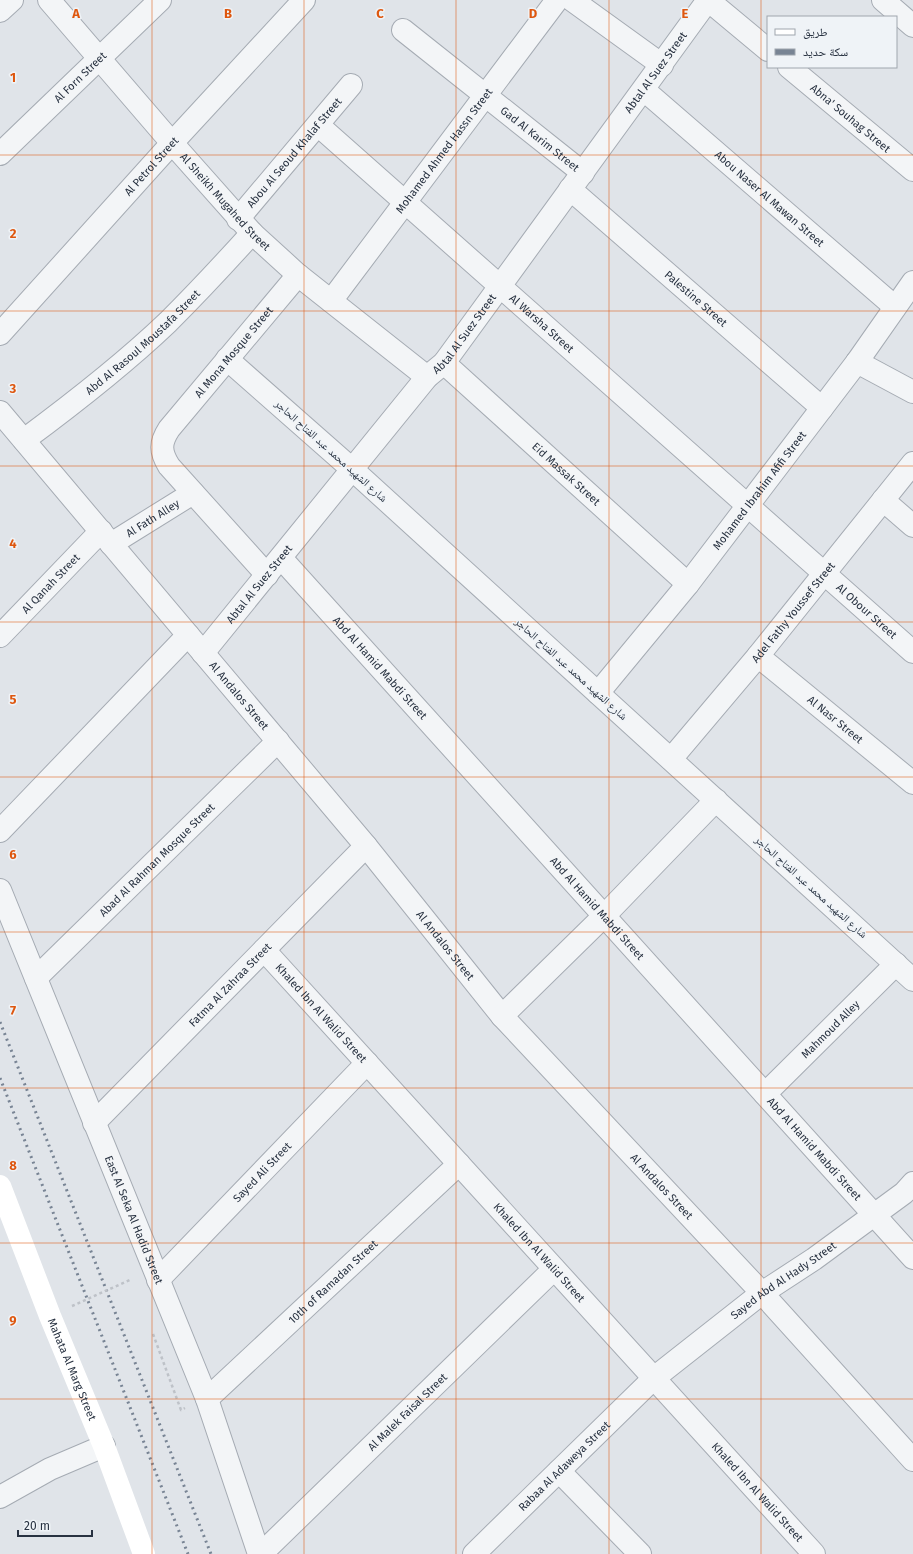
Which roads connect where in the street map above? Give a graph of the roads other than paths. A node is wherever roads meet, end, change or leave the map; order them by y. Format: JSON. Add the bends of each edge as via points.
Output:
{"nodes":[{"id":1,"x":12,"y":0,"type":"edge"},
{"id":2,"x":48,"y":0,"type":"edge"},
{"id":3,"x":160,"y":0,"type":"edge"},
{"id":4,"x":304,"y":0,"type":"edge"},
{"id":5,"x":557,"y":0,"type":"edge"},
{"id":6,"x":572,"y":0,"type":"edge"},
{"id":7,"x":708,"y":0,"type":"edge"},
{"id":8,"x":883,"y":0,"type":"edge"},
{"id":9,"x":0,"y":11,"type":"edge"},
{"id":10,"x":913,"y":26,"type":"edge"},
{"id":11,"x":403,"y":30,"type":"dead end"},
{"id":12,"x":767,"y":49,"type":"edge"},
{"id":13,"x":99,"y":59,"type":"junction"},
{"id":14,"x":662,"y":65,"type":"junction"},
{"id":15,"x":790,"y":68,"type":"edge"},
{"id":16,"x":351,"y":85,"type":"dead end"},
{"id":17,"x":644,"y":90,"type":"junction"},
{"id":18,"x":485,"y":95,"type":"junction"},
{"id":19,"x":318,"y":125,"type":"junction"},
{"id":20,"x":172,"y":143,"type":"junction"},
{"id":21,"x":0,"y":154,"type":"edge"},
{"id":22,"x":913,"y":170,"type":"edge"},
{"id":23,"x":577,"y":181,"type":"junction"},
{"id":24,"x":404,"y":202,"type":"junction"},
{"id":25,"x":245,"y":226,"type":"junction"},
{"id":26,"x":298,"y":275,"type":"junction"},
{"id":27,"x":913,"y":282,"type":"edge"},
{"id":28,"x":499,"y":286,"type":"junction"},
{"id":29,"x":330,"y":301,"type":"junction"},
{"id":30,"x":895,"y":307,"type":"junction"},
{"id":31,"x":0,"y":334,"type":"edge"},
{"id":32,"x":227,"y":359,"type":"junction"},
{"id":33,"x":856,"y":362,"type":"junction"},
{"id":34,"x":444,"y":363,"type":"junction"},
{"id":35,"x":427,"y":377,"type":"junction"},
{"id":36,"x":913,"y":392,"type":"edge"},
{"id":37,"x":822,"y":408,"type":"junction"},
{"id":38,"x":0,"y":412,"type":"edge"},
{"id":39,"x":24,"y":440,"type":"junction"},
{"id":40,"x":913,"y":463,"type":"edge"},
{"id":41,"x":353,"y":470,"type":"junction"},
{"id":42,"x":193,"y":493,"type":"junction"},
{"id":43,"x":883,"y":500,"type":"junction"},
{"id":44,"x":748,"y":506,"type":"junction"},
{"id":45,"x":913,"y":526,"type":"edge"},
{"id":46,"x":106,"y":538,"type":"junction"},
{"id":47,"x":281,"y":558,"type":"junction"},
{"id":48,"x":824,"y":573,"type":"junction"},
{"id":49,"x":267,"y":575,"type":"junction"},
{"id":50,"x":688,"y":584,"type":"junction"},
{"id":51,"x":188,"y":635,"type":"junction"},
{"id":52,"x":0,"y":636,"type":"edge"},
{"id":53,"x":913,"y":652,"type":"edge"},
{"id":54,"x":203,"y":653,"type":"junction"},
{"id":55,"x":758,"y":656,"type":"junction"},
{"id":56,"x":598,"y":693,"type":"junction"},
{"id":57,"x":278,"y":741,"type":"junction"},
{"id":58,"x":671,"y":759,"type":"junction"},
{"id":59,"x":913,"y":784,"type":"edge"},
{"id":60,"x":716,"y":800,"type":"junction"},
{"id":61,"x":0,"y":830,"type":"edge"},
{"id":62,"x":366,"y":846,"type":"junction"},
{"id":63,"x":0,"y":890,"type":"edge"},
{"id":64,"x":604,"y":916,"type":"junction"},
{"id":65,"x":264,"y":950,"type":"junction"},
{"id":66,"x":896,"y":964,"type":"junction"},
{"id":67,"x":36,"y":978,"type":"junction"},
{"id":68,"x":913,"y":980,"type":"edge"},
{"id":69,"x":502,"y":1016,"type":"junction"},
{"id":70,"x":367,"y":1063,"type":"junction"},
{"id":71,"x":765,"y":1094,"type":"junction"},
{"id":72,"x":94,"y":1123,"type":"junction"},
{"id":73,"x":459,"y":1164,"type":"junction"},
{"id":74,"x":0,"y":1186,"type":"edge"},
{"id":75,"x":910,"y":1191,"type":"edge"},
{"id":76,"x":874,"y":1215,"type":"junction"},
{"id":77,"x":913,"y":1258,"type":"edge"},
{"id":78,"x":554,"y":1269,"type":"junction"},
{"id":79,"x":158,"y":1280,"type":"junction"},
{"id":80,"x":762,"y":1293,"type":"junction"},
{"id":81,"x":654,"y":1378,"type":"junction"},
{"id":82,"x":207,"y":1399,"type":"junction"},
{"id":83,"x":104,"y":1446,"type":"junction"},
{"id":84,"x":913,"y":1460,"type":"edge"},
{"id":85,"x":558,"y":1471,"type":"junction"},
{"id":86,"x":0,"y":1497,"type":"edge"},
{"id":87,"x":144,"y":1554,"type":"edge"},
{"id":88,"x":260,"y":1554,"type":"edge"},
{"id":89,"x":474,"y":1554,"type":"edge"},
{"id":90,"x":640,"y":1554,"type":"edge"},
{"id":91,"x":814,"y":1554,"type":"edge"}],
"edges":[{"from":1,"to":9,"type":"street"},
{"from":2,"to":13,"type":"street","name":"Al Sheikh Mugahed Street"},
{"from":3,"to":13,"type":"street","name":"Al Forn Street"},
{"from":4,"to":20,"type":"street","name":"Al Petrol Street"},
{"from":5,"to":18,"type":"street","name":"Mohamed Ahmed Hassn Street"},
{"from":6,"to":14,"type":"street"},
{"from":7,"to":12,"type":"street"},
{"from":7,"to":14,"type":"street","name":"Abtal Al Suez Street"},
{"from":8,"to":10,"type":"street"},
{"from":11,"to":18,"type":"street","name":"Gad Al Karim Street"},
{"from":13,"to":20,"type":"street","name":"Al Sheikh Mugahed Street"},
{"from":13,"to":21,"type":"street","name":"Al Forn Street"},
{"from":14,"to":17,"type":"street","name":"Abtal Al Suez Street"},
{"from":15,"to":22,"type":"street","name":"Abna' Souhag Street"},
{"from":16,"to":19,"type":"street","name":"Abou Al Seoud Khalaf Street"},
{"from":17,"to":23,"type":"street","name":"Abtal Al Suez Street"},
{"from":17,"to":30,"type":"street","name":"Abou Naser Al Mawan Street"},
{"from":18,"to":23,"type":"street","name":"Gad Al Karim Street"},
{"from":18,"to":24,"type":"street","name":"Mohamed Ahmed Hassn Street"},
{"from":19,"to":24,"type":"street","name":"Al Warsha Street"},
{"from":19,"to":25,"type":"street","name":"Abou Al Seoud Khalaf Street"},
{"from":20,"to":25,"type":"street","name":"Al Sheikh Mugahed Street"},
{"from":20,"to":31,"type":"street","name":"Al Petrol Street"},
{"from":23,"to":28,"type":"street","name":"Abtal Al Suez Street"},
{"from":23,"to":37,"type":"street","name":"Palestine Street"},
{"from":24,"to":28,"type":"street","name":"Al Warsha Street"},
{"from":24,"to":29,"type":"street","name":"Mohamed Ahmed Hassn Street"},
{"from":25,"to":26,"type":"street","name":"Al Sheikh Mugahed Street"},
{"from":25,"to":39,"type":"street","name":"Abd Al Rasoul Moustafa Street","via":[[210,279],[155,333],[73,404]]},
{"from":26,"to":29,"type":"street","name":"Al Sheikh Mugahed Street"},
{"from":26,"to":32,"type":"street","name":"Al Mona Mosque Street"},
{"from":27,"to":30,"type":"street","name":"Mohamed Ibrahim Afifi Street"},
{"from":28,"to":34,"type":"street","name":"Abtal Al Suez Street"},
{"from":28,"to":44,"type":"street","name":"Al Warsha Street"},
{"from":29,"to":35,"type":"street","name":"Al Sheikh Mugahed Street"},
{"from":30,"to":33,"type":"street","name":"Mohamed Ibrahim Afifi Street"},
{"from":32,"to":41,"type":"street","name":"شارع الشهيد محمد عبد الفتاح الحاجر"},
{"from":32,"to":42,"type":"street","name":"Al Mona Mosque Street","via":[[164,438],[164,458]]},
{"from":33,"to":36,"type":"street"},
{"from":33,"to":37,"type":"street","name":"Mohamed Ibrahim Afifi Street"},
{"from":34,"to":35,"type":"street","name":"Abtal Al Suez Street"},
{"from":34,"to":50,"type":"street","name":"Eid Massak Street"},
{"from":35,"to":41,"type":"street","name":"Abtal Al Suez Street"},
{"from":37,"to":44,"type":"street","name":"Mohamed Ibrahim Afifi Street"},
{"from":38,"to":39,"type":"street","name":"Al Andalos Street"},
{"from":39,"to":46,"type":"street","name":"Al Andalos Street"},
{"from":40,"to":43,"type":"street","name":"Adel Fathy Youssef Street"},
{"from":41,"to":47,"type":"street","name":"Abtal Al Suez Street"},
{"from":41,"to":56,"type":"street","name":"شارع الشهيد محمد عبد الفتاح الحاجر"},
{"from":42,"to":46,"type":"street","name":"Al Fath Alley"},
{"from":42,"to":49,"type":"street"},
{"from":43,"to":45,"type":"street"},
{"from":43,"to":48,"type":"street","name":"Adel Fathy Youssef Street"},
{"from":44,"to":48,"type":"street","name":"Al Obour Street"},
{"from":44,"to":50,"type":"street","name":"Mohamed Ibrahim Afifi Street"},
{"from":46,"to":51,"type":"street","name":"Al Andalos Street"},
{"from":46,"to":52,"type":"street","name":"Al Qanah Street"},
{"from":47,"to":49,"type":"street","name":"Abtal Al Suez Street"},
{"from":47,"to":64,"type":"street","name":"Abd Al Hamid Mabdi Street"},
{"from":48,"to":53,"type":"street","name":"Al Obour Street"},
{"from":48,"to":55,"type":"street","name":"Adel Fathy Youssef Street"},
{"from":49,"to":54,"type":"street","name":"Abtal Al Suez Street"},
{"from":50,"to":56,"type":"street","name":"Mohamed Ibrahim Afifi Street"},
{"from":51,"to":54,"type":"street","name":"Al Andalos Street"},
{"from":51,"to":61,"type":"street"},
{"from":54,"to":57,"type":"street","name":"Al Andalos Street"},
{"from":55,"to":58,"type":"street","name":"Adel Fathy Youssef Street"},
{"from":55,"to":59,"type":"street","name":"Al Nasr Street"},
{"from":56,"to":58,"type":"street","name":"شارع الشهيد محمد عبد الفتاح الحاجر"},
{"from":57,"to":62,"type":"street","name":"Al Andalos Street"},
{"from":57,"to":67,"type":"street","name":"Abad Al Rahman Mosque Street"},
{"from":58,"to":60,"type":"street","name":"شارع الشهيد محمد عبد الفتاح الحاجر"},
{"from":60,"to":64,"type":"street"},
{"from":60,"to":66,"type":"street","name":"شارع الشهيد محمد عبد الفتاح الحاجر"},
{"from":62,"to":65,"type":"street","name":"Fatma Al Zahraa Street"},
{"from":62,"to":69,"type":"street","name":"Al Andalos Street"},
{"from":63,"to":67,"type":"street","name":"East Al Seka Al Hadid Street"},
{"from":64,"to":69,"type":"street"},
{"from":64,"to":71,"type":"street","name":"Abd Al Hamid Mabdi Street"},
{"from":65,"to":70,"type":"street","name":"Khaled Ibn Al Walid Street"},
{"from":65,"to":72,"type":"street","name":"Fatma Al Zahraa Street"},
{"from":66,"to":68,"type":"street","name":"شارع الشهيد محمد عبد الفتاح الحاجر"},
{"from":66,"to":71,"type":"street","name":"Mahmoud Alley"},
{"from":67,"to":72,"type":"street","name":"East Al Seka Al Hadid Street"},
{"from":69,"to":80,"type":"street","name":"Al Andalos Street"},
{"from":70,"to":73,"type":"street","name":"Khaled Ibn Al Walid Street"},
{"from":70,"to":79,"type":"street","name":"Sayed Ali Street"},
{"from":71,"to":76,"type":"street","name":"Abd Al Hamid Mabdi Street"},
{"from":72,"to":79,"type":"street","name":"East Al Seka Al Hadid Street"},
{"from":73,"to":78,"type":"street","name":"Khaled Ibn Al Walid Street"},
{"from":73,"to":82,"type":"street","name":"10th of Ramadan Street"},
{"from":74,"to":83,"type":"main road","name":"Mahata Al Marg Street"},
{"from":75,"to":76,"type":"street","name":"Sayed Abd Al Hady Street"},
{"from":76,"to":77,"type":"street","name":"Abd Al Hamid Mabdi Street"},
{"from":76,"to":80,"type":"street","name":"Sayed Abd Al Hady Street"},
{"from":78,"to":81,"type":"street","name":"Khaled Ibn Al Walid Street"},
{"from":78,"to":88,"type":"street","name":"Al Malek Faisal Street"},
{"from":79,"to":82,"type":"street","name":"East Al Seka Al Hadid Street"},
{"from":80,"to":81,"type":"street","name":"Sayed Abd Al Hady Street"},
{"from":80,"to":84,"type":"street","name":"Al Andalos Street"},
{"from":81,"to":85,"type":"street","name":"Rabaa Al Adaweya Street"},
{"from":81,"to":91,"type":"street","name":"Khaled Ibn Al Walid Street"},
{"from":82,"to":88,"type":"street","name":"East Al Seka Al Hadid Street"},
{"from":83,"to":86,"type":"street","via":[[50,1470]]},
{"from":83,"to":87,"type":"main road","name":"Mahata Al Marg Street"},
{"from":85,"to":89,"type":"street","name":"Rabaa Al Adaweya Street"},
{"from":85,"to":90,"type":"street"}]}
